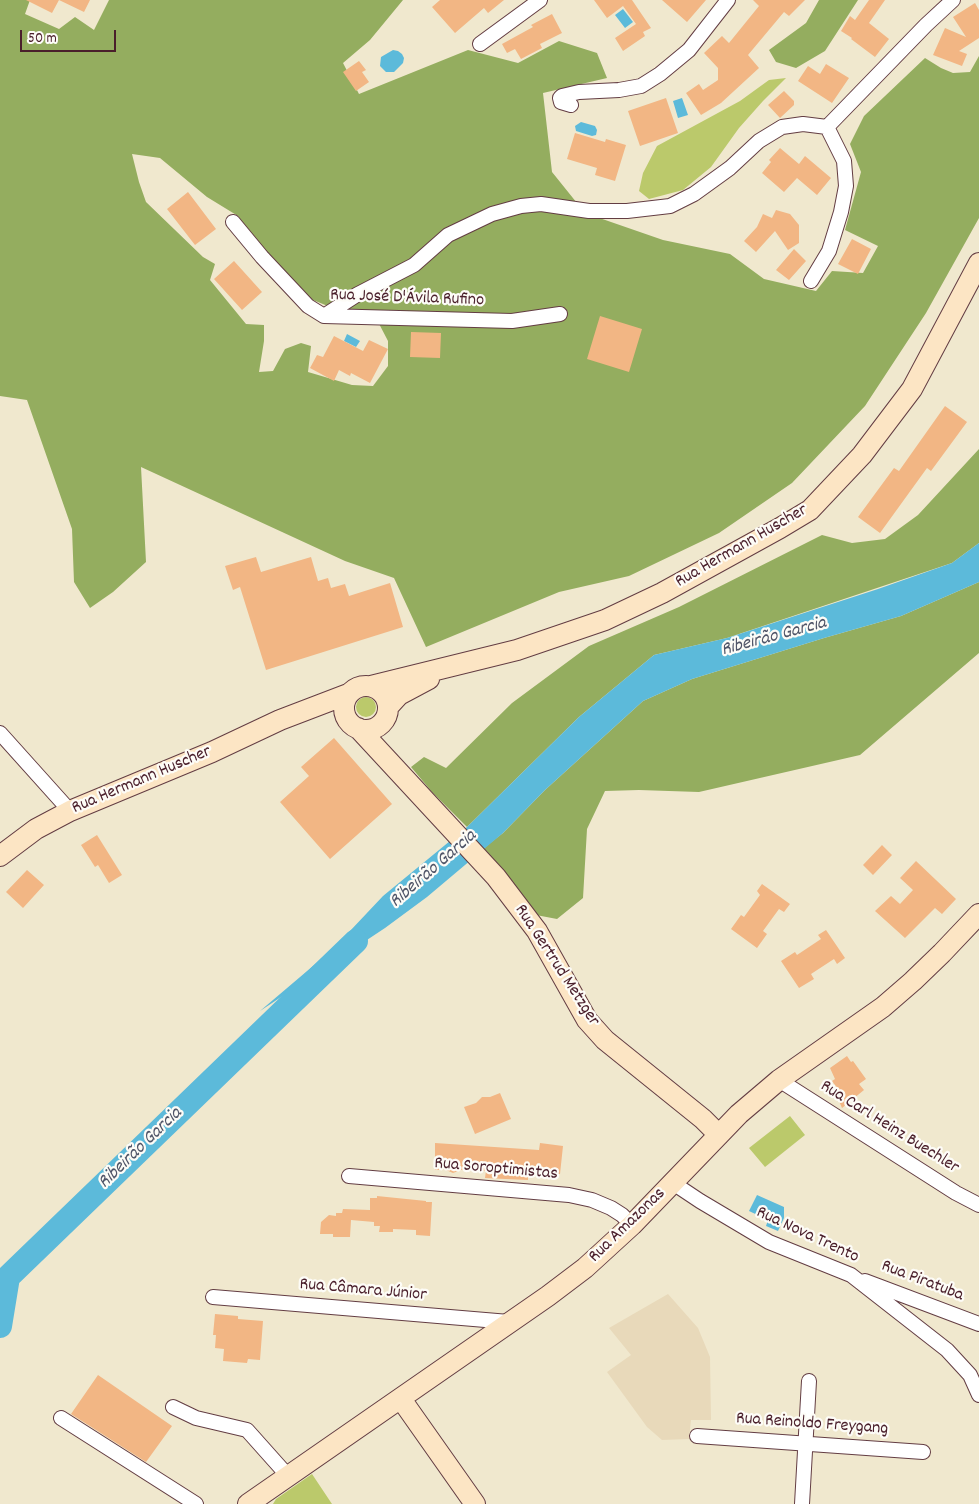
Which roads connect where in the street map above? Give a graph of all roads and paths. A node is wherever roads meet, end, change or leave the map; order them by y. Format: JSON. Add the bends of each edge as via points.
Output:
{"nodes":[{"id":1,"x":540,"y":0,"type":"edge"},
{"id":2,"x":728,"y":0,"type":"edge"},
{"id":3,"x":954,"y":0,"type":"edge"},
{"id":4,"x":480,"y":44,"type":"dead end"},
{"id":5,"x":571,"y":105,"type":"dead end"},
{"id":6,"x":827,"y":127,"type":"junction"},
{"id":7,"x":233,"y":222,"type":"dead end"},
{"id":8,"x":979,"y":263,"type":"edge"},
{"id":9,"x":811,"y":281,"type":"dead end"},
{"id":10,"x":560,"y":314,"type":"dead end"},
{"id":11,"x":324,"y":316,"type":"junction"},
{"id":12,"x":478,"y":661,"type":"junction"},
{"id":13,"x":371,"y":686,"type":"junction"},
{"id":14,"x":348,"y":694,"type":"junction"},
{"id":15,"x":386,"y":714,"type":"junction"},
{"id":16,"x":290,"y":716,"type":"junction"},
{"id":17,"x":354,"y":726,"type":"junction"},
{"id":18,"x":0,"y":733,"type":"edge"},
{"id":19,"x":387,"y":760,"type":"junction"},
{"id":20,"x":70,"y":811,"type":"junction"},
{"id":21,"x":0,"y":856,"type":"edge"},
{"id":22,"x":979,"y":914,"type":"edge"},
{"id":23,"x":779,"y":1080,"type":"junction"},
{"id":24,"x":719,"y":1135,"type":"junction"},
{"id":25,"x":349,"y":1176,"type":"dead end"},
{"id":26,"x":673,"y":1183,"type":"junction"},
{"id":27,"x":979,"y":1205,"type":"edge"},
{"id":28,"x":632,"y":1224,"type":"junction"},
{"id":29,"x":852,"y":1275,"type":"junction"},
{"id":30,"x":214,"y":1297,"type":"dead end"},
{"id":31,"x":509,"y":1322,"type":"junction"},
{"id":32,"x":979,"y":1324,"type":"edge"},
{"id":33,"x":808,"y":1381,"type":"dead end"},
{"id":34,"x":979,"y":1395,"type":"edge"},
{"id":35,"x":401,"y":1399,"type":"junction"},
{"id":36,"x":173,"y":1408,"type":"dead end"},
{"id":37,"x":61,"y":1418,"type":"dead end"},
{"id":38,"x":697,"y":1436,"type":"dead end"},
{"id":39,"x":805,"y":1444,"type":"junction"},
{"id":40,"x":923,"y":1452,"type":"dead end"},
{"id":41,"x":288,"y":1476,"type":"junction"},
{"id":42,"x":196,"y":1504,"type":"edge"},
{"id":43,"x":248,"y":1504,"type":"edge"},
{"id":44,"x":475,"y":1504,"type":"edge"},
{"id":45,"x":802,"y":1504,"type":"edge"}],
"edges":[{"from":1,"to":4,"type":"street"},
{"from":2,"to":5,"type":"street","via":[[689,50],[660,74],[641,86],[579,92],[560,98]]},
{"from":3,"to":6,"type":"street"},
{"from":6,"to":9,"type":"street","via":[[844,161],[846,186],[829,251]]},
{"from":6,"to":11,"type":"street","via":[[803,124],[782,127],[759,141],[730,168],[694,194],[670,206],[608,211],[540,204],[492,214],[448,235],[414,265]]},
{"from":7,"to":11,"type":"street","name":"Rua José D'Ávila Rufino","via":[[308,306]]},
{"from":8,"to":12,"type":"main road","name":"Rua Hermann Huscher","via":[[912,389],[862,455],[810,510],[662,593],[605,620]]},
{"from":10,"to":11,"type":"street","name":"Rua José D'Ávila Rufino","via":[[512,321]]},
{"from":12,"to":13,"type":"main road","name":"Rua Hermann Huscher"},
{"from":12,"to":15,"type":"main road","name":"Rua Hermann Huscher","via":[[414,686],[399,695]]},
{"from":13,"to":14,"type":"main road","via":[[355,688]]},
{"from":13,"to":15,"type":"main road","via":[[383,694]]},
{"from":14,"to":16,"type":"main road","name":"Rua Hermann Huscher"},
{"from":14,"to":17,"type":"main road","via":[[344,712]]},
{"from":15,"to":17,"type":"main road","via":[[376,727],[367,730]]},
{"from":15,"to":19,"type":"main road","via":[[382,732]]},
{"from":16,"to":17,"type":"main road","name":"Rua Hermann Huscher","via":[[334,717]]},
{"from":16,"to":20,"type":"main road","name":"Rua Hermann Huscher"},
{"from":17,"to":19,"type":"main road","name":"Rua Gertrud Metzger"},
{"from":18,"to":20,"type":"street"},
{"from":19,"to":24,"type":"main road","name":"Rua Gertrud Metzger","via":[[496,877],[537,931],[587,1020],[605,1040]]},
{"from":20,"to":21,"type":"main road","name":"Rua Hermann Huscher","via":[[36,829]]},
{"from":22,"to":23,"type":"main road","name":"Rua Amazonas","via":[[883,1007]]},
{"from":23,"to":24,"type":"main road","name":"Rua Amazonas"},
{"from":23,"to":27,"type":"street","name":"Rua Carl Heinz Buechler"},
{"from":24,"to":26,"type":"main road","name":"Rua Amazonas"},
{"from":25,"to":28,"type":"street","name":"Rua Soroptimistas","via":[[569,1195],[610,1208]]},
{"from":26,"to":28,"type":"main road","name":"Rua Amazonas"},
{"from":26,"to":29,"type":"street","name":"Rua Nova Trento","via":[[768,1242]]},
{"from":28,"to":31,"type":"main road","name":"Rua Amazonas","via":[[585,1268]]},
{"from":29,"to":32,"type":"street","name":"Rua Piratuba"},
{"from":29,"to":34,"type":"street","name":"Rua Nova Trento","via":[[947,1350],[970,1375]]},
{"from":30,"to":31,"type":"street","name":"Rua Câmara Júnior"},
{"from":31,"to":35,"type":"main road","name":"Rua Amazonas"},
{"from":33,"to":39,"type":"street"},
{"from":35,"to":41,"type":"main road","name":"Rua Amazonas"},
{"from":35,"to":44,"type":"main road"},
{"from":36,"to":41,"type":"street","via":[[196,1418],[247,1430]]},
{"from":37,"to":42,"type":"street"},
{"from":38,"to":39,"type":"street","name":"Rua Reinoldo Freygang"},
{"from":39,"to":40,"type":"street","name":"Rua Reinoldo Freygang"},
{"from":39,"to":45,"type":"street"},
{"from":41,"to":43,"type":"main road","name":"Rua Amazonas"}]}
